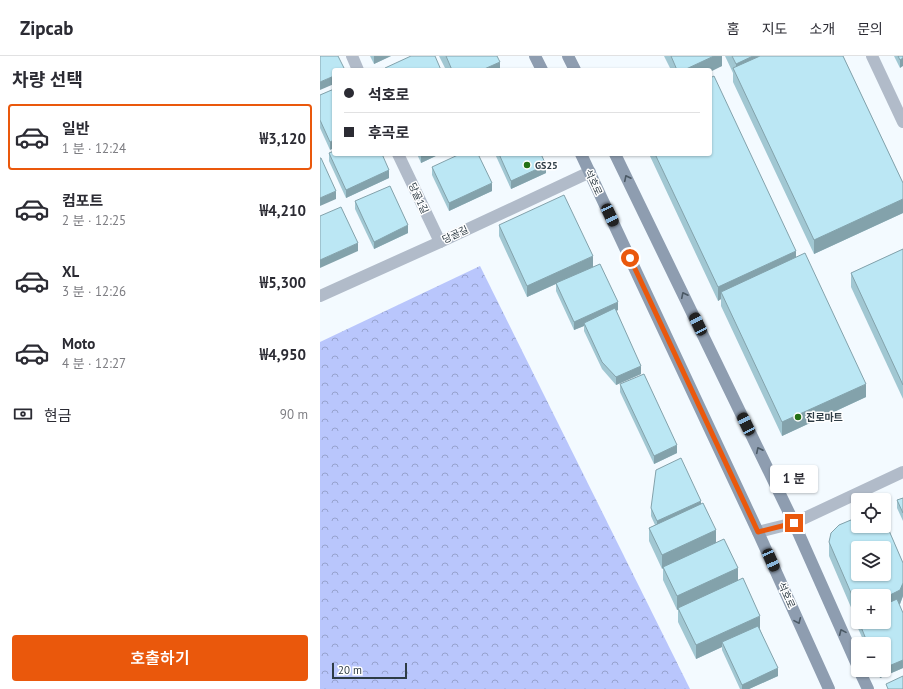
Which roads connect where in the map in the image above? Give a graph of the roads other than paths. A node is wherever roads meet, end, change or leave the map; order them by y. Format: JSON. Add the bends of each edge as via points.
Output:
{"nodes":[{"id":1,"x":352,"y":56,"type":"edge"},
{"id":2,"x":535,"y":56,"type":"edge"},
{"id":3,"x":568,"y":56,"type":"edge"},
{"id":4,"x":872,"y":56,"type":"edge"},
{"id":5,"x":357,"y":68,"type":"edge"},
{"id":6,"x":541,"y":68,"type":"edge"},
{"id":7,"x":574,"y":68,"type":"edge"},
{"id":8,"x":903,"y":122,"type":"edge"},
{"id":9,"x":399,"y":156,"type":"edge"},
{"id":10,"x":582,"y":156,"type":"edge"},
{"id":11,"x":617,"y":156,"type":"edge"},
{"id":12,"x":590,"y":172,"type":"junction"},
{"id":13,"x":440,"y":242,"type":"junction"},
{"id":14,"x":320,"y":296,"type":"edge"},
{"id":15,"x":903,"y":472,"type":"edge"},
{"id":16,"x":794,"y":523,"type":"junction"},
{"id":17,"x":758,"y":532,"type":"junction"},
{"id":18,"x":851,"y":651,"type":"edge"},
{"id":19,"x":863,"y":677,"type":"edge"},
{"id":20,"x":829,"y":689,"type":"edge"},
{"id":21,"x":868,"y":689,"type":"edge"}],
"edges":[{"from":1,"to":5,"type":"street"},
{"from":2,"to":6,"type":"main road"},
{"from":3,"to":7,"type":"main road"},
{"from":4,"to":8,"type":"street"},
{"from":9,"to":13,"type":"street","name":"당골1길"},
{"from":10,"to":12,"type":"main road","name":"석호로"},
{"from":16,"to":11,"type":"main road","one_way":true},
{"from":12,"to":13,"type":"street","name":"당골길"},
{"from":12,"to":17,"type":"main road","name":"석호로"},
{"from":13,"to":14,"type":"street","name":"당골길"},
{"from":15,"to":16,"type":"street"},
{"from":16,"to":17,"type":"street"},
{"from":18,"to":16,"type":"main road","one_way":true},
{"from":17,"to":20,"type":"main road","name":"석호로","one_way":true},
{"from":19,"to":21,"type":"main road"}]}
